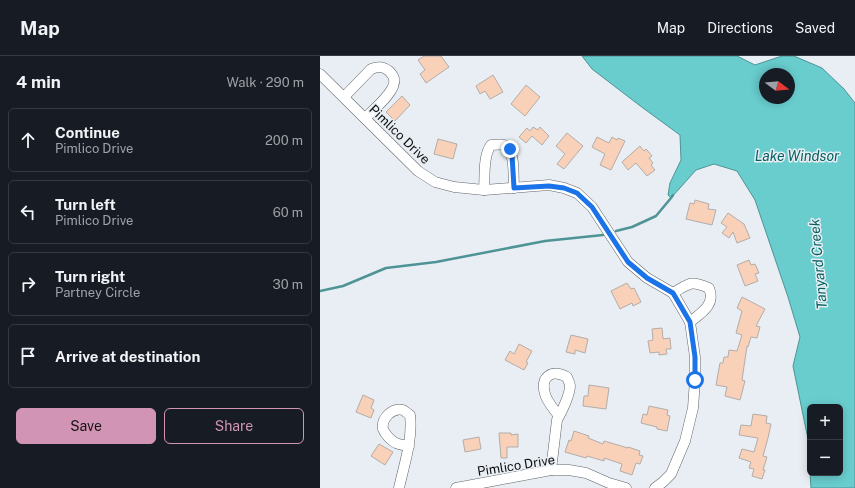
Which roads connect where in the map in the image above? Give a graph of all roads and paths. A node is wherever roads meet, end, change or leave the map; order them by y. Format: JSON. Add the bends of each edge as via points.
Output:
{"nodes":[{"id":1,"x":320,"y":74,"type":"edge"},
{"id":2,"x":344,"y":97,"type":"junction"},
{"id":3,"x":364,"y":118,"type":"junction"},
{"id":4,"x":514,"y":188,"type":"junction"},
{"id":5,"x":484,"y":190,"type":"junction"},
{"id":6,"x":673,"y":293,"type":"junction"},
{"id":7,"x":690,"y":322,"type":"junction"},
{"id":8,"x":559,"y":416,"type":"dead end"},
{"id":9,"x":409,"y":446,"type":"dead end"},
{"id":10,"x":551,"y":470,"type":"junction"},
{"id":11,"x":399,"y":488,"type":"edge"},
{"id":12,"x":456,"y":488,"type":"edge"},
{"id":13,"x":626,"y":488,"type":"edge"},
{"id":14,"x":655,"y":488,"type":"edge"}],
"edges":[{"from":1,"to":2,"type":"street","name":"Pimlico Drive"},
{"from":2,"to":3,"type":"street","name":"Pimlico Drive"},
{"from":2,"to":3,"type":"street","via":[[377,66],[389,71],[394,78],[391,92]]},
{"from":3,"to":5,"type":"street","name":"Pimlico Drive","via":[[418,171],[435,182]]},
{"from":4,"to":5,"type":"street","name":"Pimlico Drive"},
{"from":4,"to":5,"type":"street","via":[[510,149],[498,144],[491,145],[488,149]]},
{"from":4,"to":6,"type":"street","name":"Pimlico Drive","via":[[549,186],[577,193],[592,207],[628,262],[647,278]]},
{"from":6,"to":7,"type":"street","name":"Pimlico Drive"},
{"from":6,"to":7,"type":"street","via":[[690,283],[709,288],[710,303]]},
{"from":7,"to":14,"type":"street","name":"Pimlico Drive","via":[[695,357],[693,408],[685,441],[671,474]]},
{"from":8,"to":10,"type":"street"},
{"from":9,"to":11,"type":"street"},
{"from":10,"to":12,"type":"street","name":"Pimlico Drive"},
{"from":10,"to":13,"type":"street","name":"Pimlico Drive","via":[[586,473]]}]}
